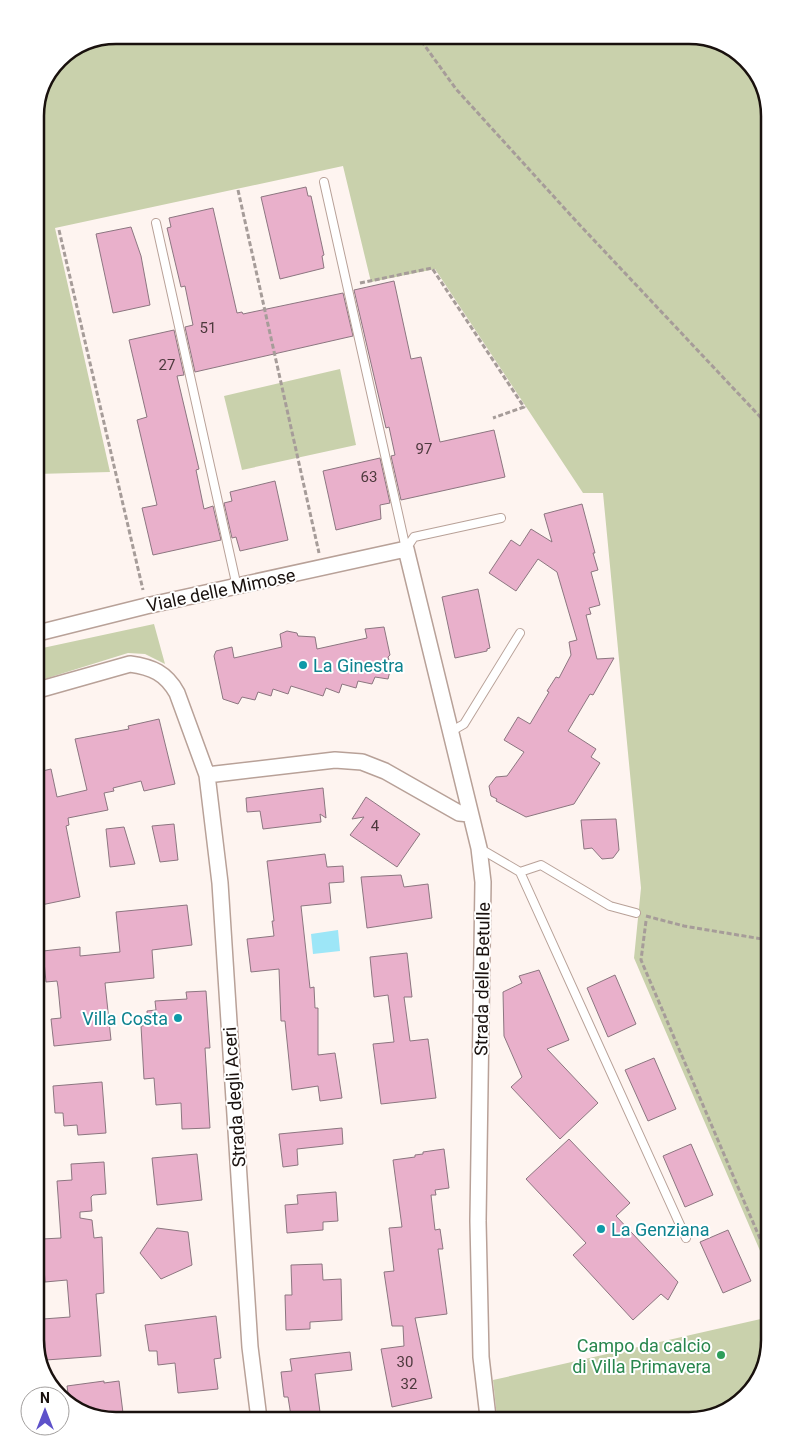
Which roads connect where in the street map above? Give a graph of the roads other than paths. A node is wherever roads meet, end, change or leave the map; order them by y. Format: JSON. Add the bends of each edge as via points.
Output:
{"nodes":[{"id":1,"x":324,"y":182,"type":"dead end"},
{"id":2,"x":156,"y":223,"type":"dead end"},
{"id":3,"x":500,"y":518,"type":"dead end"},
{"id":4,"x":406,"y":549,"type":"junction"},
{"id":5,"x":237,"y":586,"type":"junction"},
{"id":6,"x":44,"y":632,"type":"edge"},
{"id":7,"x":520,"y":633,"type":"dead end"},
{"id":8,"x":44,"y":688,"type":"edge"},
{"id":9,"x":450,"y":732,"type":"junction"},
{"id":10,"x":208,"y":775,"type":"junction"},
{"id":11,"x":470,"y":814,"type":"junction"},
{"id":12,"x":479,"y":848,"type":"junction"},
{"id":13,"x":520,"y":872,"type":"junction"},
{"id":14,"x":636,"y":914,"type":"road end"},
{"id":15,"x":686,"y":1238,"type":"dead end"},
{"id":16,"x":259,"y":1412,"type":"edge"},
{"id":17,"x":487,"y":1412,"type":"edge"}],
"edges":[{"from":1,"to":4,"type":"lane"},
{"from":2,"to":5,"type":"lane"},
{"from":3,"to":4,"type":"lane","via":[[414,537]]},
{"from":4,"to":5,"type":"street","name":"Viale delle Mimose"},
{"from":4,"to":9,"type":"street","name":"Strada delle Betulle"},
{"from":5,"to":6,"type":"street","name":"Viale delle Mimose"},
{"from":7,"to":9,"type":"lane","via":[[464,724]]},
{"from":8,"to":10,"type":"street","name":"Strada degli Aceri","via":[[130,664],[159,671],[171,681],[177,693]]},
{"from":9,"to":11,"type":"street","name":"Strada delle Betulle"},
{"from":10,"to":11,"type":"street","via":[[335,760],[362,762],[458,813]]},
{"from":10,"to":16,"type":"street","name":"Strada degli Aceri","via":[[220,884],[250,1347]]},
{"from":11,"to":12,"type":"street","name":"Strada delle Betulle"},
{"from":12,"to":13,"type":"lane"},
{"from":12,"to":17,"type":"street","name":"Strada delle Betulle","via":[[483,882],[478,1221],[481,1356]]},
{"from":13,"to":14,"type":"lane","via":[[541,865],[610,906]]},
{"from":13,"to":15,"type":"lane"}]}
